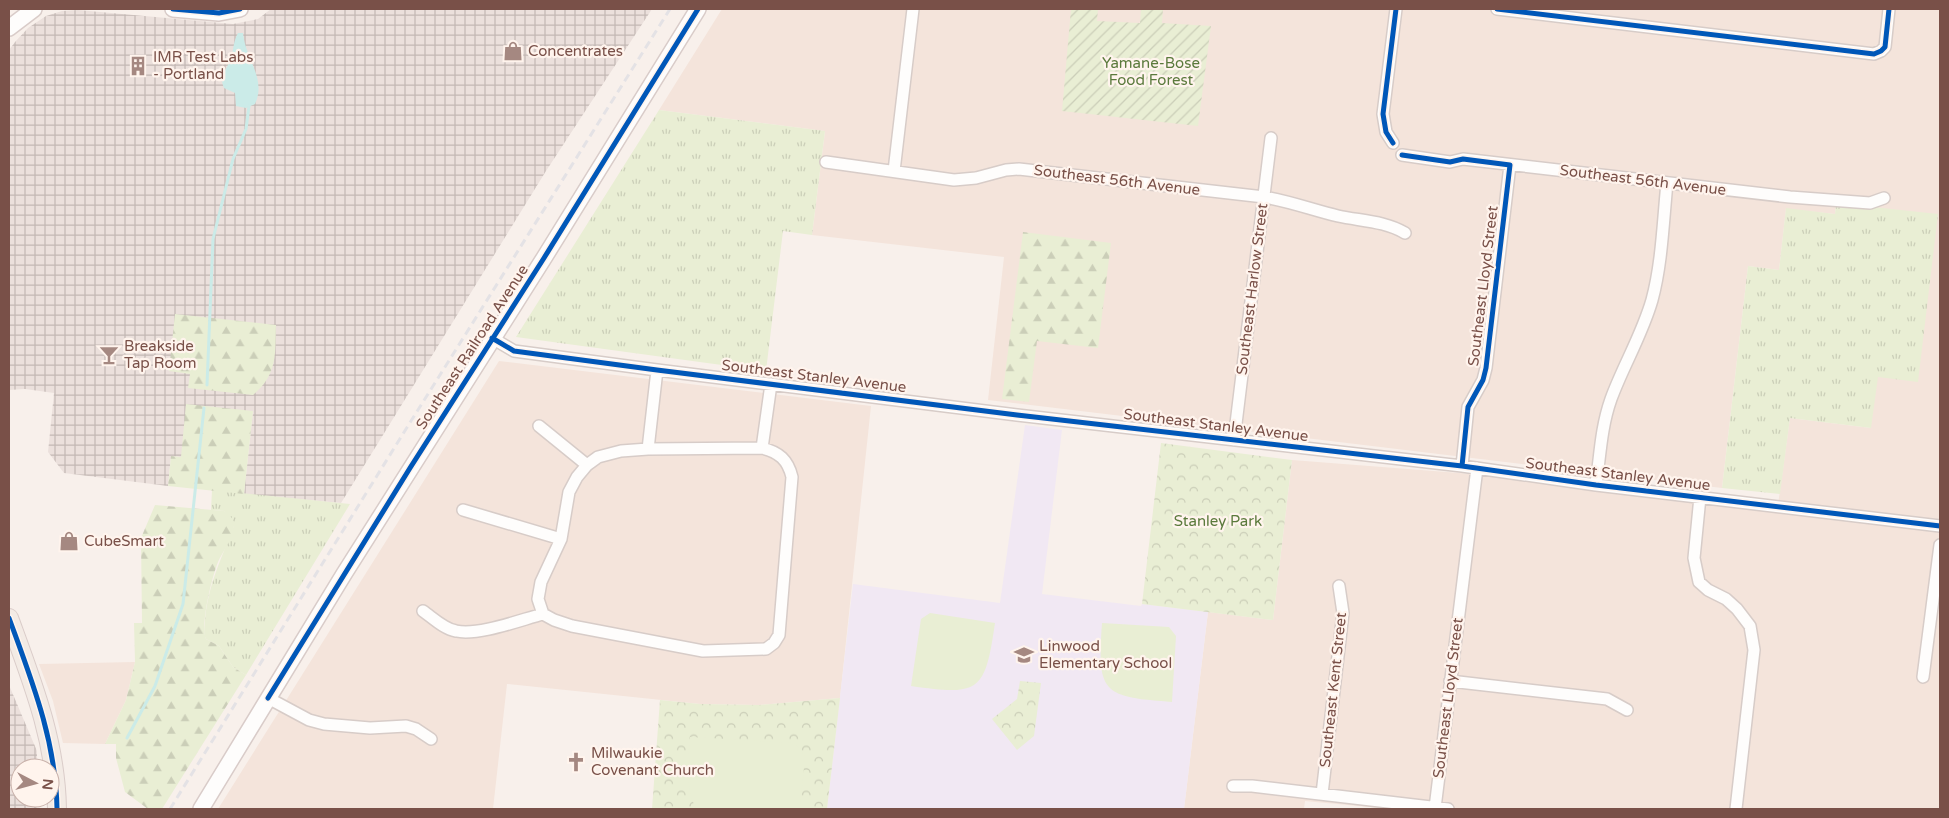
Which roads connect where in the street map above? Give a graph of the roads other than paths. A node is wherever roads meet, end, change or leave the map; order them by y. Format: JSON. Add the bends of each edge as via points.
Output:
{"nodes":[{"id":1,"x":34,"y":9,"type":"edge"},
{"id":2,"x":174,"y":9,"type":"edge"},
{"id":3,"x":240,"y":9,"type":"edge"},
{"id":4,"x":698,"y":9,"type":"edge"},
{"id":5,"x":913,"y":9,"type":"edge"},
{"id":6,"x":1396,"y":9,"type":"edge"},
{"id":7,"x":1497,"y":9,"type":"edge"},
{"id":8,"x":1889,"y":9,"type":"edge"},
{"id":9,"x":9,"y":28,"type":"edge"},
{"id":10,"x":1271,"y":138,"type":"dead end"},
{"id":11,"x":1393,"y":143,"type":"dead end"},
{"id":12,"x":1402,"y":155,"type":"dead end"},
{"id":13,"x":826,"y":162,"type":"dead end"},
{"id":14,"x":1510,"y":165,"type":"junction"},
{"id":15,"x":894,"y":171,"type":"junction"},
{"id":16,"x":1667,"y":183,"type":"junction"},
{"id":17,"x":1264,"y":197,"type":"junction"},
{"id":18,"x":1884,"y":198,"type":"dead end"},
{"id":19,"x":1405,"y":233,"type":"dead end"},
{"id":20,"x":492,"y":338,"type":"junction"},
{"id":21,"x":657,"y":370,"type":"junction"},
{"id":22,"x":771,"y":384,"type":"junction"},
{"id":23,"x":539,"y":426,"type":"dead end"},
{"id":24,"x":1234,"y":440,"type":"junction"},
{"id":25,"x":762,"y":448,"type":"junction"},
{"id":26,"x":648,"y":449,"type":"junction"},
{"id":27,"x":587,"y":465,"type":"junction"},
{"id":28,"x":1462,"y":466,"type":"junction"},
{"id":29,"x":1477,"y":468,"type":"junction"},
{"id":30,"x":1596,"y":485,"type":"junction"},
{"id":31,"x":1700,"y":497,"type":"junction"},
{"id":32,"x":463,"y":510,"type":"dead end"},
{"id":33,"x":1940,"y":526,"type":"edge"},
{"id":34,"x":561,"y":539,"type":"junction"},
{"id":35,"x":1940,"y":545,"type":"edge"},
{"id":36,"x":1338,"y":586,"type":"dead end"},
{"id":37,"x":423,"y":611,"type":"dead end"},
{"id":38,"x":542,"y":614,"type":"junction"},
{"id":39,"x":9,"y":618,"type":"edge"},
{"id":40,"x":1923,"y":677,"type":"dead end"},
{"id":41,"x":1450,"y":682,"type":"junction"},
{"id":42,"x":268,"y":698,"type":"junction"},
{"id":43,"x":1627,"y":710,"type":"dead end"},
{"id":44,"x":431,"y":739,"type":"dead end"},
{"id":45,"x":1233,"y":786,"type":"dead end"},
{"id":46,"x":1322,"y":794,"type":"junction"},
{"id":47,"x":1435,"y":808,"type":"junction"},
{"id":48,"x":57,"y":809,"type":"edge"},
{"id":49,"x":201,"y":809,"type":"edge"},
{"id":50,"x":1448,"y":809,"type":"edge"},
{"id":51,"x":1736,"y":809,"type":"edge"}],
"edges":[{"from":1,"to":9,"type":"street"},
{"from":2,"to":3,"type":"street","via":[[219,13]]},
{"from":4,"to":20,"type":"street","name":"Southeast Railroad Avenue"},
{"from":5,"to":15,"type":"street"},
{"from":6,"to":11,"type":"street","via":[[1383,114],[1386,132]]},
{"from":7,"to":8,"type":"street","via":[[1869,54],[1881,51],[1885,44]]},
{"from":10,"to":17,"type":"street","name":"Southeast Harlow Street"},
{"from":12,"to":14,"type":"street","name":"Southeast 56th Avenue","via":[[1450,162],[1463,159]]},
{"from":13,"to":15,"type":"street","name":"Southeast 56th Avenue"},
{"from":14,"to":16,"type":"street","name":"Southeast 56th Avenue"},
{"from":14,"to":28,"type":"street","name":"Southeast Lloyd Street","via":[[1486,368],[1468,407]]},
{"from":15,"to":17,"type":"street","name":"Southeast 56th Avenue","via":[[962,180],[1019,169]]},
{"from":16,"to":18,"type":"street","name":"Southeast 56th Avenue","via":[[1870,203]]},
{"from":16,"to":30,"type":"street","via":[[1659,267],[1652,299],[1603,424]]},
{"from":17,"to":19,"type":"street","name":"Southeast 56th Avenue","via":[[1354,220],[1393,226]]},
{"from":17,"to":24,"type":"street","name":"Southeast Harlow Street"},
{"from":20,"to":21,"type":"street","name":"Southeast Stanley Avenue","via":[[514,351]]},
{"from":20,"to":42,"type":"street","name":"Southeast Railroad Avenue"},
{"from":21,"to":22,"type":"street","name":"Southeast Stanley Avenue"},
{"from":21,"to":26,"type":"street"},
{"from":22,"to":24,"type":"street","name":"Southeast Stanley Avenue"},
{"from":22,"to":25,"type":"street"},
{"from":23,"to":27,"type":"street"},
{"from":24,"to":28,"type":"street","name":"Southeast Stanley Avenue"},
{"from":25,"to":26,"type":"street"},
{"from":25,"to":38,"type":"street","via":[[782,457],[792,477],[779,635],[774,643],[766,649],[703,652],[572,626]]},
{"from":26,"to":27,"type":"street","via":[[611,452]]},
{"from":27,"to":34,"type":"street","via":[[569,492]]},
{"from":28,"to":29,"type":"street","name":"Southeast Stanley Avenue"},
{"from":29,"to":30,"type":"street","name":"Southeast Stanley Avenue"},
{"from":29,"to":41,"type":"street","name":"Southeast Lloyd Street"},
{"from":30,"to":31,"type":"street","name":"Southeast Stanley Avenue"},
{"from":31,"to":33,"type":"street","name":"Southeast Stanley Avenue"},
{"from":31,"to":51,"type":"street","via":[[1694,558],[1699,582],[1737,609],[1750,626],[1754,650]]},
{"from":32,"to":34,"type":"street"},
{"from":34,"to":38,"type":"street","via":[[541,582],[538,599]]},
{"from":35,"to":40,"type":"street"},
{"from":36,"to":46,"type":"street","name":"Southeast Kent Street","via":[[1344,613]]},
{"from":37,"to":38,"type":"street","via":[[442,625],[463,632],[476,632]]},
{"from":39,"to":48,"type":"main road","via":[[50,740],[56,773]]},
{"from":41,"to":43,"type":"street","via":[[1607,699]]},
{"from":41,"to":47,"type":"street","name":"Southeast Lloyd Street"},
{"from":42,"to":44,"type":"street","via":[[324,724],[370,728],[406,726]]},
{"from":42,"to":49,"type":"street","name":"Southeast Railroad Avenue"},
{"from":45,"to":46,"type":"street"},
{"from":46,"to":47,"type":"street"},
{"from":47,"to":50,"type":"street"}]}
